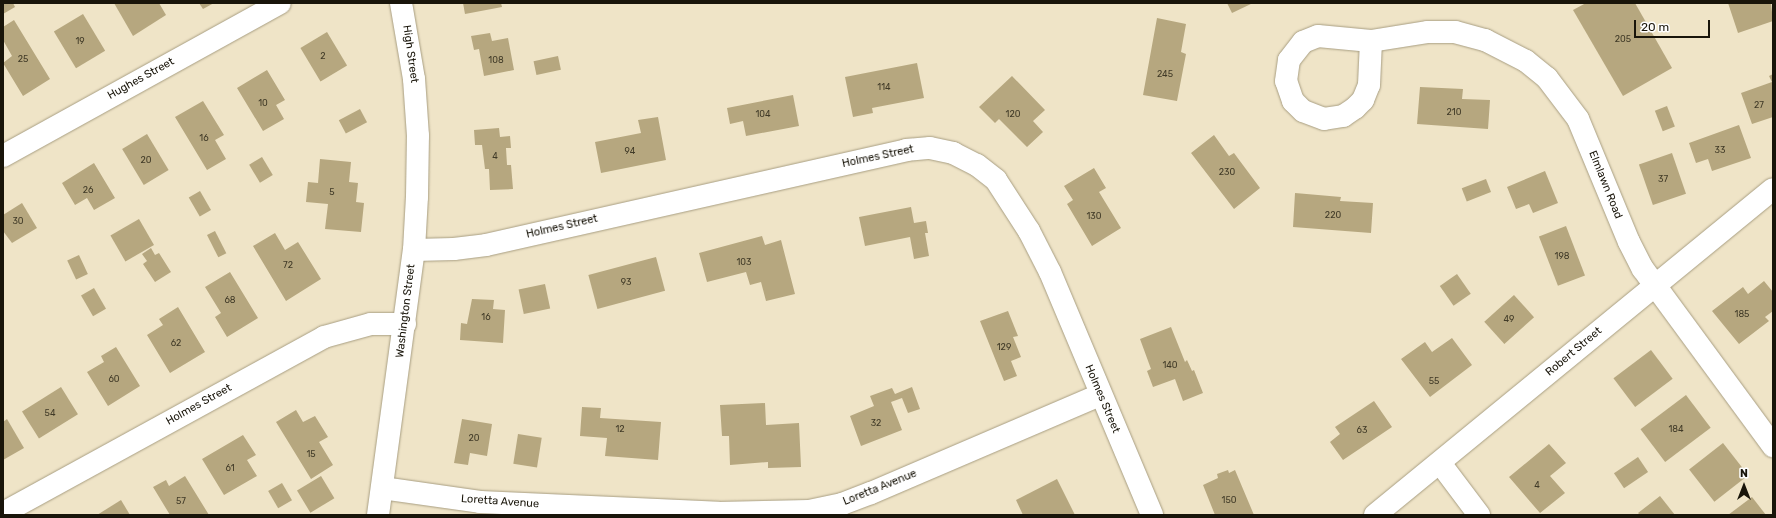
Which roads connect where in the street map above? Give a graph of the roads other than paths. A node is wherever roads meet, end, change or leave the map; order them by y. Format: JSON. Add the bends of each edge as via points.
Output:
{"nodes":[{"id":1,"x":280,"y":3,"type":"edge"},
{"id":2,"x":401,"y":3,"type":"edge"},
{"id":3,"x":1371,"y":41,"type":"junction"},
{"id":4,"x":416,"y":106,"type":"joint"},
{"id":5,"x":3,"y":156,"type":"edge"},
{"id":6,"x":1773,"y":189,"type":"edge"},
{"id":7,"x":414,"y":250,"type":"junction"},
{"id":8,"x":1654,"y":285,"type":"junction"},
{"id":9,"x":405,"y":324,"type":"junction"},
{"id":10,"x":1100,"y":395,"type":"junction"},
{"id":11,"x":1773,"y":446,"type":"edge"},
{"id":12,"x":1440,"y":463,"type":"junction"},
{"id":13,"x":382,"y":488,"type":"junction"},
{"id":14,"x":3,"y":513,"type":"edge"},
{"id":15,"x":691,"y":514,"type":"edge"},
{"id":16,"x":378,"y":515,"type":"edge"},
{"id":17,"x":1152,"y":515,"type":"edge"},
{"id":18,"x":1375,"y":515,"type":"edge"},
{"id":19,"x":1479,"y":515,"type":"edge"}],
"edges":[{"from":1,"to":5,"type":"street","name":"Hughes Street"},
{"from":2,"to":4,"type":"street","name":"High Street","via":[[411,50]]},
{"from":3,"to":3,"type":"street","via":[[1369,85],[1363,100],[1355,108],[1343,116],[1324,118],[1303,111],[1293,101],[1286,81],[1286,68],[1292,54],[1303,42],[1325,35]]},
{"from":3,"to":8,"type":"street","name":"Elmlawn Road","via":[[1428,32],[1455,32],[1500,46],[1537,69],[1558,91],[1578,119],[1629,242]]},
{"from":4,"to":7,"type":"street","name":"Washington Street","via":[[418,166]]},
{"from":6,"to":8,"type":"street","name":"Robert Street"},
{"from":7,"to":9,"type":"street","name":"Washington Street"},
{"from":7,"to":10,"type":"street","name":"Holmes Street","via":[[486,245],[906,150],[942,149],[977,165],[1006,193],[1041,252]]},
{"from":8,"to":11,"type":"street","name":"Elmlawn Road"},
{"from":8,"to":12,"type":"street","name":"Robert Street"},
{"from":9,"to":13,"type":"street","name":"Washington Street"},
{"from":9,"to":14,"type":"street","name":"Holmes Street","via":[[371,324],[324,337]]},
{"from":10,"to":15,"type":"street","name":"Loretta Avenue","via":[[842,504],[792,512]]},
{"from":10,"to":17,"type":"street","name":"Holmes Street"},
{"from":12,"to":18,"type":"street","name":"Robert Street"},
{"from":12,"to":19,"type":"street"},
{"from":13,"to":15,"type":"street","name":"Loretta Avenue","via":[[463,500]]},
{"from":13,"to":16,"type":"street","name":"Washington Street"}]}
